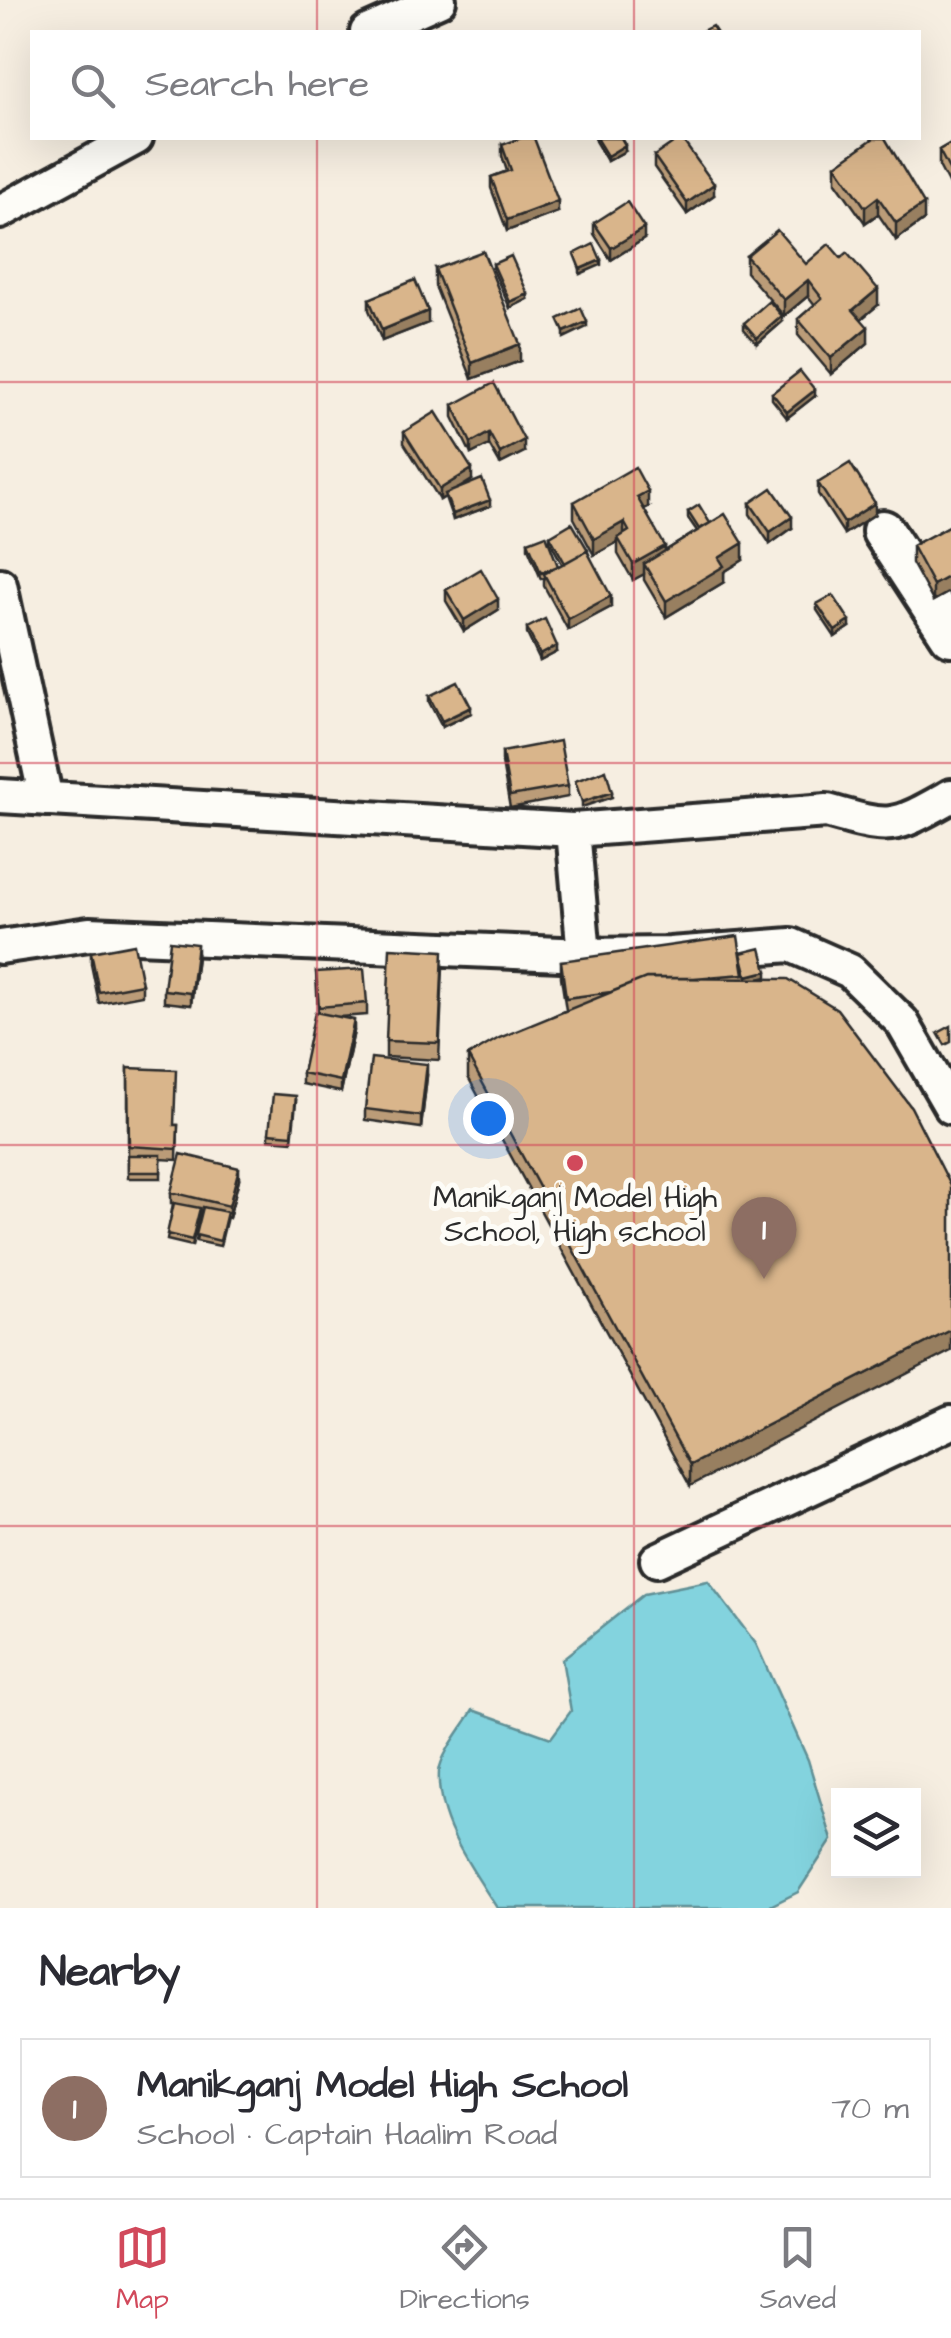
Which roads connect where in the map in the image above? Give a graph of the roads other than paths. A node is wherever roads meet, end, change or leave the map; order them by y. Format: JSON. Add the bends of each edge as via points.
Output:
{"nodes":[{"id":1,"x":439,"y":0,"type":"edge"},
{"id":2,"x":372,"y":30,"type":"edge"},
{"id":3,"x":132,"y":140,"type":"edge"},
{"id":4,"x":0,"y":212,"type":"edge"},
{"id":5,"x":883,"y":531,"type":"dead end"},
{"id":6,"x":0,"y":585,"type":"edge"},
{"id":7,"x":951,"y":635,"type":"edge"},
{"id":8,"x":0,"y":796,"type":"edge"},
{"id":9,"x":951,"y":796,"type":"edge"},
{"id":10,"x":46,"y":800,"type":"junction"},
{"id":11,"x":574,"y":839,"type":"junction"},
{"id":12,"x":583,"y":944,"type":"junction"},
{"id":13,"x":0,"y":947,"type":"edge"},
{"id":14,"x":951,"y":1108,"type":"edge"},
{"id":15,"x":951,"y":1422,"type":"edge"},
{"id":16,"x":657,"y":1560,"type":"dead end"}],
"edges":[{"from":1,"to":2,"type":"street"},
{"from":3,"to":4,"type":"street"},
{"from":5,"to":7,"type":"street"},
{"from":6,"to":10,"type":"street"},
{"from":8,"to":10,"type":"street"},
{"from":9,"to":11,"type":"street","via":[[899,825],[826,811]]},
{"from":10,"to":11,"type":"street"},
{"from":11,"to":12,"type":"street"},
{"from":12,"to":13,"type":"street","via":[[90,934]]},
{"from":12,"to":14,"type":"street","via":[[670,954],[790,945],[850,972],[902,1022]]},
{"from":15,"to":16,"type":"street"}]}
